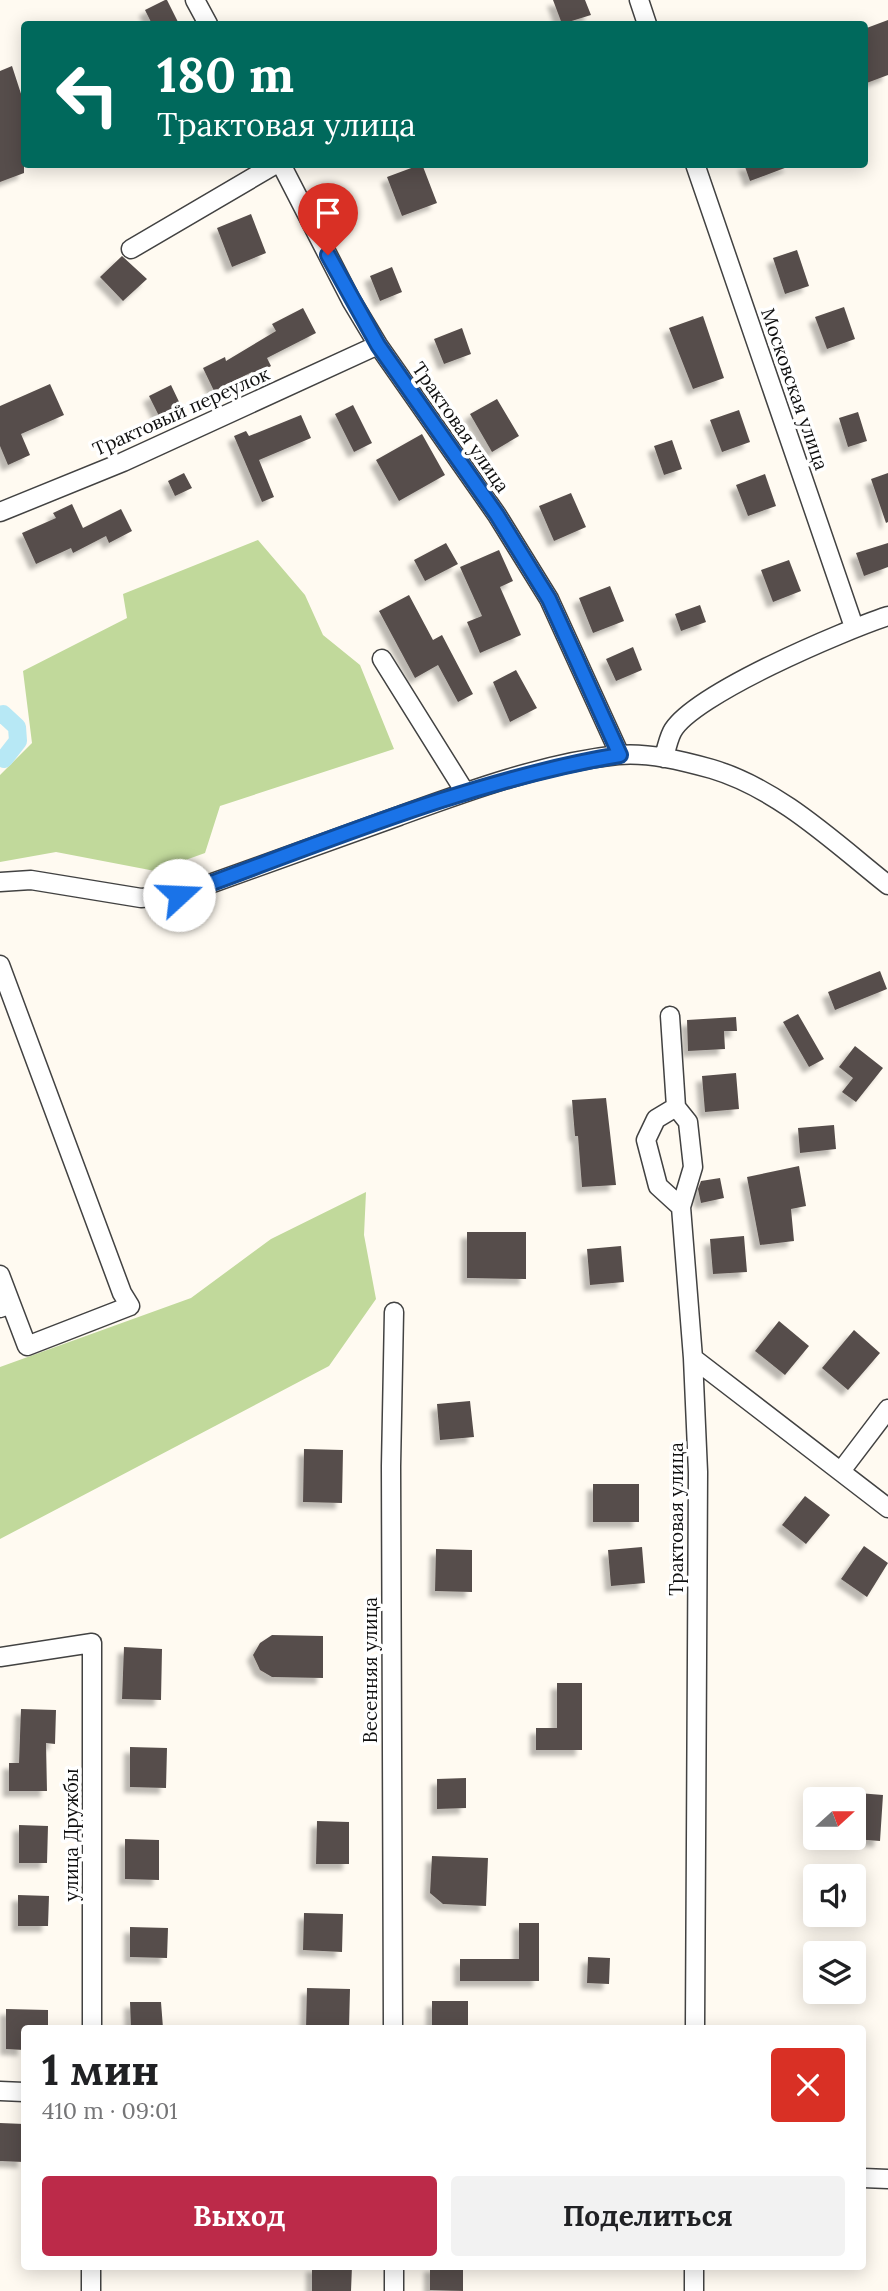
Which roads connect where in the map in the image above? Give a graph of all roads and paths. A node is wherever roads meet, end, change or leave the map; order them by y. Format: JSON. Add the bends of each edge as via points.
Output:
{"nodes":[{"id":1,"x":195,"y":0,"type":"edge"},
{"id":2,"x":639,"y":0,"type":"edge"},
{"id":3,"x":206,"y":21,"type":"edge"},
{"id":4,"x":646,"y":21,"type":"edge"},
{"id":5,"x":271,"y":168,"type":"edge"},
{"id":6,"x":280,"y":168,"type":"edge"},
{"id":7,"x":696,"y":168,"type":"edge"},
{"id":8,"x":131,"y":249,"type":"dead end"},
{"id":9,"x":378,"y":345,"type":"junction"},
{"id":10,"x":0,"y":512,"type":"edge"},
{"id":11,"x":888,"y":615,"type":"edge"},
{"id":12,"x":854,"y":627,"type":"junction"},
{"id":13,"x":382,"y":659,"type":"dead end"},
{"id":14,"x":620,"y":755,"type":"junction"},
{"id":15,"x":664,"y":758,"type":"junction"},
{"id":16,"x":465,"y":792,"type":"junction"},
{"id":17,"x":0,"y":882,"type":"edge"},
{"id":18,"x":888,"y":885,"type":"edge"},
{"id":19,"x":0,"y":965,"type":"edge"},
{"id":20,"x":670,"y":1016,"type":"dead end"},
{"id":21,"x":676,"y":1107,"type":"junction"},
{"id":22,"x":681,"y":1207,"type":"junction"},
{"id":23,"x":0,"y":1275,"type":"edge"},
{"id":24,"x":5,"y":1306,"type":"edge"},
{"id":25,"x":394,"y":1312,"type":"dead end"},
{"id":26,"x":694,"y":1358,"type":"junction"},
{"id":27,"x":888,"y":1409,"type":"edge"},
{"id":28,"x":841,"y":1472,"type":"junction"},
{"id":29,"x":888,"y":1508,"type":"edge"},
{"id":30,"x":0,"y":1657,"type":"edge"},
{"id":31,"x":92,"y":2025,"type":"edge"},
{"id":32,"x":393,"y":2025,"type":"edge"},
{"id":33,"x":695,"y":2025,"type":"edge"},
{"id":34,"x":0,"y":2091,"type":"edge"},
{"id":35,"x":21,"y":2092,"type":"edge"},
{"id":36,"x":866,"y":2178,"type":"edge"},
{"id":37,"x":888,"y":2179,"type":"edge"},
{"id":38,"x":91,"y":2270,"type":"edge"},
{"id":39,"x":394,"y":2270,"type":"edge"},
{"id":40,"x":694,"y":2270,"type":"edge"},
{"id":41,"x":91,"y":2291,"type":"edge"},
{"id":42,"x":394,"y":2291,"type":"edge"},
{"id":43,"x":694,"y":2291,"type":"edge"}],
"edges":[{"from":1,"to":3,"type":"street"},
{"from":2,"to":4,"type":"street"},
{"from":5,"to":8,"type":"street"},
{"from":6,"to":9,"type":"street","name":"Трактовая улица"},
{"from":7,"to":12,"type":"street","name":"Московская улица"},
{"from":9,"to":10,"type":"street","name":"Трактовый переулок"},
{"from":9,"to":14,"type":"street","name":"Трактовая улица","via":[[497,515],[549,599]]},
{"from":11,"to":12,"type":"street"},
{"from":12,"to":15,"type":"street","via":[[740,681],[694,710],[672,731]]},
{"from":13,"to":16,"type":"street"},
{"from":14,"to":15,"type":"street"},
{"from":14,"to":16,"type":"street","via":[[567,764]]},
{"from":15,"to":18,"type":"street","via":[[714,770],[755,788],[796,812]]},
{"from":16,"to":17,"type":"street","via":[[179,895],[141,898],[31,880]]},
{"from":19,"to":24,"type":"street","via":[[130,1306],[27,1346]]},
{"from":20,"to":21,"type":"street","name":"Трактовая улица"},
{"from":21,"to":22,"type":"street","name":"Трактовая улица","via":[[688,1122],[693,1167]]},
{"from":21,"to":22,"type":"street","via":[[656,1119],[646,1140],[658,1186]]},
{"from":22,"to":26,"type":"street","name":"Трактовая улица"},
{"from":23,"to":24,"type":"street"},
{"from":25,"to":32,"type":"street","name":"Весенняя улица"},
{"from":26,"to":28,"type":"street"},
{"from":26,"to":33,"type":"street","name":"Трактовая улица","via":[[698,1472]]},
{"from":27,"to":28,"type":"street"},
{"from":28,"to":29,"type":"street"},
{"from":30,"to":31,"type":"street","name":"улица Дружбы","via":[[92,1643]]},
{"from":34,"to":35,"type":"street"},
{"from":36,"to":37,"type":"street"},
{"from":38,"to":41,"type":"street"},
{"from":39,"to":42,"type":"street"},
{"from":40,"to":43,"type":"street"}]}
